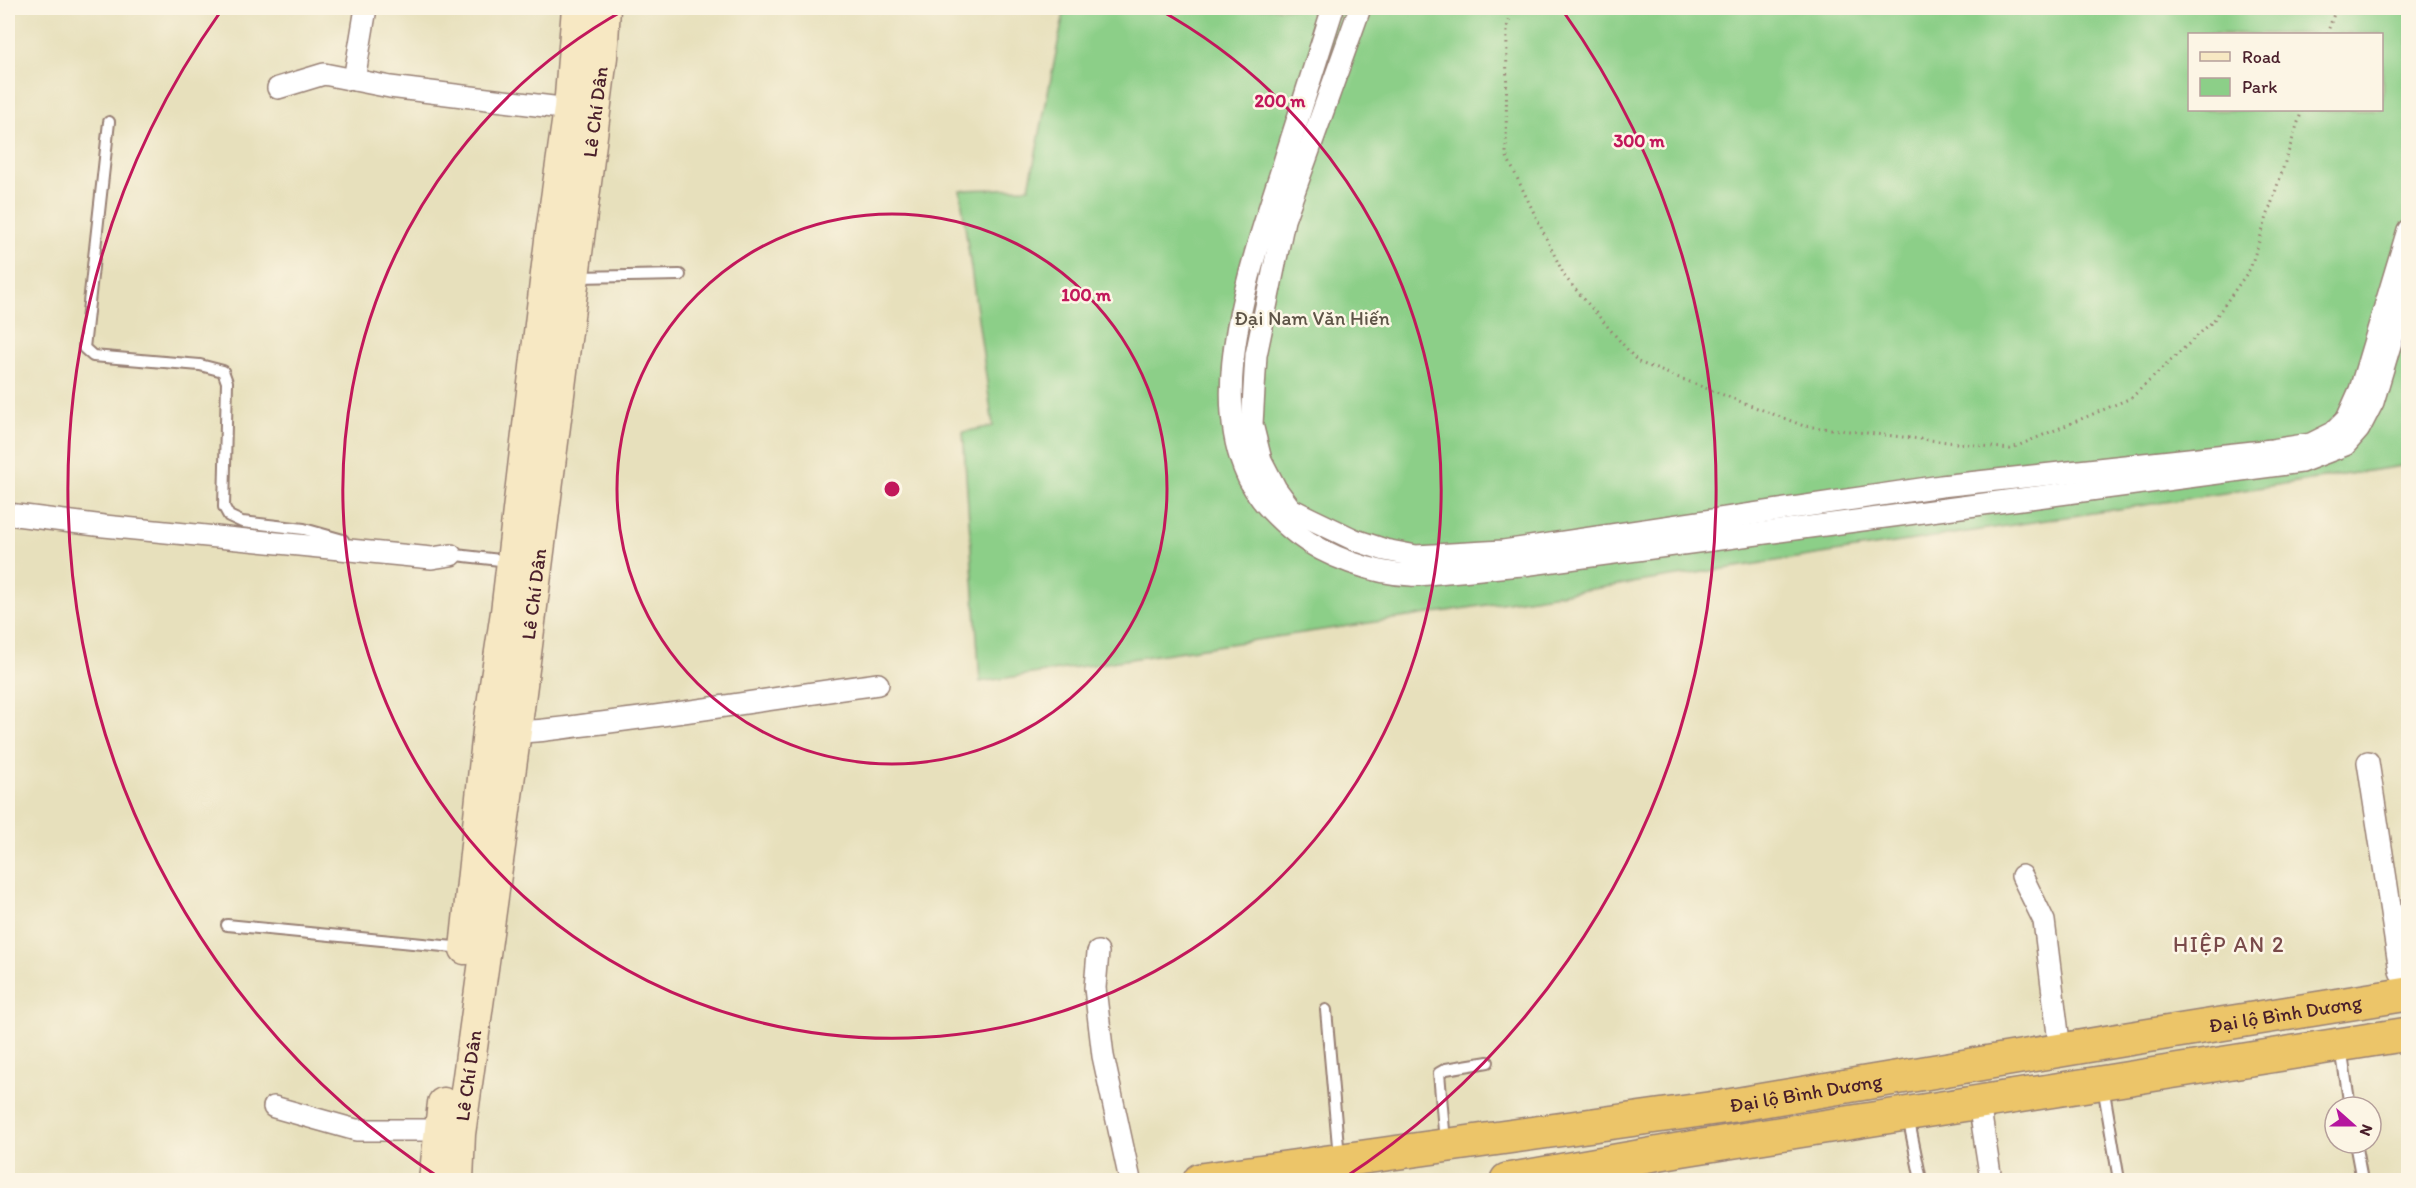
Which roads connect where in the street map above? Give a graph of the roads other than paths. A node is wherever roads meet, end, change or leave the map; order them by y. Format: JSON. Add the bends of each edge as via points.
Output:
{"nodes":[{"id":1,"x":366,"y":8,"type":"edge"},
{"id":2,"x":577,"y":8,"type":"edge"},
{"id":3,"x":605,"y":8,"type":"edge"},
{"id":4,"x":1333,"y":8,"type":"edge"},
{"id":5,"x":1360,"y":8,"type":"edge"},
{"id":6,"x":354,"y":80,"type":"junction"},
{"id":7,"x":278,"y":88,"type":"dead end"},
{"id":8,"x":569,"y":109,"type":"junction"},
{"id":9,"x":109,"y":122,"type":"dead end"},
{"id":10,"x":2409,"y":230,"type":"edge"},
{"id":11,"x":680,"y":275,"type":"dead end"},
{"id":12,"x":574,"y":278,"type":"junction"},
{"id":13,"x":2409,"y":285,"type":"edge"},
{"id":14,"x":8,"y":513,"type":"edge"},
{"id":15,"x":451,"y":555,"type":"junction"},
{"id":16,"x":512,"y":561,"type":"junction"},
{"id":17,"x":878,"y":684,"type":"dead end"},
{"id":18,"x":502,"y":732,"type":"junction"},
{"id":19,"x":2368,"y":762,"type":"dead end"},
{"id":20,"x":2022,"y":876,"type":"dead end"},
{"id":21,"x":227,"y":925,"type":"dead end"},
{"id":22,"x":465,"y":948,"type":"junction"},
{"id":23,"x":1098,"y":952,"type":"dead end"},
{"id":24,"x":2409,"y":992,"type":"edge"},
{"id":25,"x":1326,"y":1010,"type":"dead end"},
{"id":26,"x":2409,"y":1034,"type":"edge"},
{"id":27,"x":2340,"y":1045,"type":"junction"},
{"id":28,"x":2060,"y":1050,"type":"junction"},
{"id":29,"x":1488,"y":1062,"type":"dead end"},
{"id":30,"x":2103,"y":1083,"type":"junction"},
{"id":31,"x":2348,"y":1095,"type":"edge"},
{"id":32,"x":1979,"y":1103,"type":"junction"},
{"id":33,"x":274,"y":1107,"type":"dead end"},
{"id":34,"x":1907,"y":1114,"type":"junction"},
{"id":35,"x":440,"y":1130,"type":"junction"},
{"id":36,"x":1445,"y":1146,"type":"junction"},
{"id":37,"x":2357,"y":1155,"type":"edge"},
{"id":38,"x":1339,"y":1161,"type":"junction"},
{"id":39,"x":434,"y":1180,"type":"edge"},
{"id":40,"x":458,"y":1180,"type":"edge"},
{"id":41,"x":1130,"y":1180,"type":"edge"},
{"id":42,"x":1200,"y":1180,"type":"edge"},
{"id":43,"x":1512,"y":1180,"type":"edge"},
{"id":44,"x":1921,"y":1180,"type":"edge"},
{"id":45,"x":1991,"y":1180,"type":"edge"},
{"id":46,"x":2119,"y":1180,"type":"edge"},
{"id":47,"x":2362,"y":1180,"type":"edge"}],
"edges":[{"from":1,"to":6,"type":"street"},
{"from":2,"to":8,"type":"main road","name":"Lê Chí Dân"},
{"from":3,"to":12,"type":"main road","name":"Lê Chí Dân"},
{"from":4,"to":13,"type":"street","via":[[1252,264],[1237,326],[1232,394],[1235,439],[1244,468],[1261,500],[1287,525],[1313,546],[1381,570],[1410,575],[1523,565],[2301,462],[2345,445],[2359,429],[2373,402]]},
{"from":5,"to":10,"type":"street","via":[[1284,220],[1256,354],[1252,424],[1261,459],[1275,489],[1291,509],[1385,550],[1416,556],[1503,551],[1941,486],[2311,444],[2333,433],[2347,419],[2360,390]]},
{"from":6,"to":7,"type":"street","via":[[324,74]]},
{"from":6,"to":8,"type":"street"},
{"from":8,"to":16,"type":"main road","name":"Lê Chí Dân"},
{"from":9,"to":15,"type":"lane","via":[[84,348],[93,356],[200,365],[223,371],[227,382],[224,507],[229,516],[242,522],[304,529],[333,539]]},
{"from":11,"to":12,"type":"lane"},
{"from":12,"to":18,"type":"main road","name":"Lê Chí Dân"},
{"from":14,"to":15,"type":"street","via":[[432,558]]},
{"from":15,"to":16,"type":"lane"},
{"from":16,"to":18,"type":"main road","name":"Lê Chí Dân"},
{"from":17,"to":18,"type":"street","via":[[660,716]]},
{"from":18,"to":22,"type":"main road","name":"Lê Chí Dân"},
{"from":18,"to":40,"type":"main road","name":"Lê Chí Dân"},
{"from":19,"to":24,"type":"street","via":[[2400,971]]},
{"from":20,"to":28,"type":"street","via":[[2044,921]]},
{"from":21,"to":22,"type":"lane"},
{"from":22,"to":35,"type":"main road","name":"Lê Chí Dân"},
{"from":23,"to":41,"type":"street","via":[[1095,988],[1103,1056]]},
{"from":24,"to":28,"type":"highway","name":"Đại lộ Bình Dương"},
{"from":25,"to":38,"type":"lane"},
{"from":26,"to":27,"type":"highway","name":"Đại lộ Bình Dương"},
{"from":27,"to":30,"type":"highway","name":"Đại lộ Bình Dương"},
{"from":27,"to":31,"type":"lane"},
{"from":28,"to":36,"type":"highway","name":"Đại lộ Bình Dương","via":[[1722,1107]]},
{"from":29,"to":36,"type":"lane","via":[[1439,1073]]},
{"from":30,"to":32,"type":"highway","name":"Đại lộ Bình Dương"},
{"from":30,"to":46,"type":"lane"},
{"from":32,"to":34,"type":"highway","name":"Đại lộ Bình Dương"},
{"from":32,"to":45,"type":"street"},
{"from":33,"to":35,"type":"street","via":[[356,1130]]},
{"from":34,"to":43,"type":"highway","name":"Đại lộ Bình Dương"},
{"from":34,"to":44,"type":"lane"},
{"from":35,"to":39,"type":"main road","name":"Lê Chí Dân"},
{"from":36,"to":38,"type":"highway","name":"Đại lộ Bình Dương"},
{"from":37,"to":47,"type":"lane"},
{"from":38,"to":42,"type":"highway","name":"Đại lộ Bình Dương"}]}
